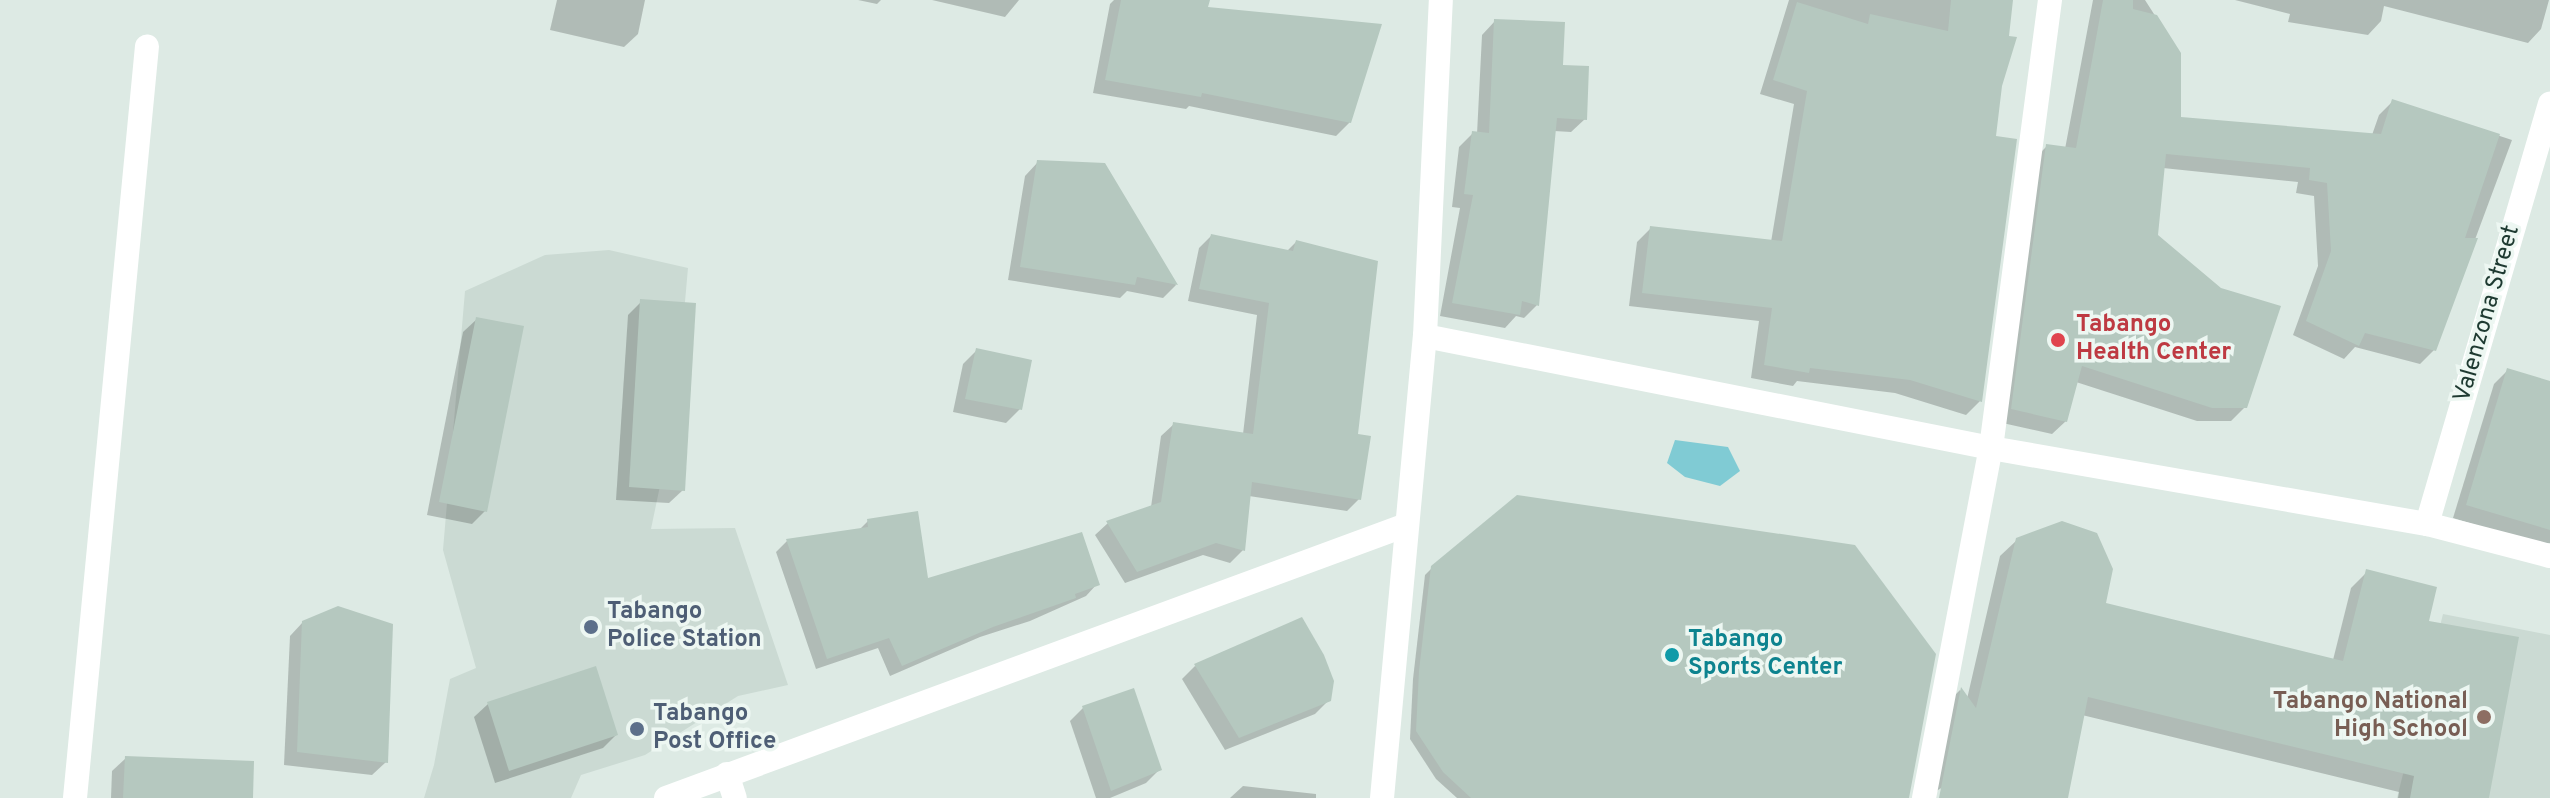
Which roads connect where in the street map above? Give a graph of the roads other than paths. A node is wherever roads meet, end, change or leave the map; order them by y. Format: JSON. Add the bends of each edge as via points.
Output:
{"nodes":[{"id":1,"x":1441,"y":0,"type":"edge"},
{"id":2,"x":2050,"y":0,"type":"edge"},
{"id":3,"x":147,"y":46,"type":"dead end"},
{"id":4,"x":2550,"y":104,"type":"edge"},
{"id":5,"x":1425,"y":336,"type":"junction"},
{"id":6,"x":1991,"y":448,"type":"junction"},
{"id":7,"x":2427,"y":524,"type":"junction"},
{"id":8,"x":1406,"y":525,"type":"junction"},
{"id":9,"x":2550,"y":556,"type":"edge"},
{"id":10,"x":727,"y":774,"type":"junction"},
{"id":11,"x":75,"y":798,"type":"edge"},
{"id":12,"x":666,"y":798,"type":"edge"},
{"id":13,"x":735,"y":798,"type":"edge"},
{"id":14,"x":1382,"y":798,"type":"edge"},
{"id":15,"x":1924,"y":798,"type":"edge"}],
"edges":[{"from":1,"to":5,"type":"street"},
{"from":2,"to":6,"type":"street"},
{"from":3,"to":11,"type":"street"},
{"from":4,"to":7,"type":"street","name":"Valenzona Street"},
{"from":5,"to":6,"type":"street"},
{"from":5,"to":8,"type":"street"},
{"from":6,"to":7,"type":"street"},
{"from":6,"to":15,"type":"street"},
{"from":7,"to":9,"type":"street"},
{"from":8,"to":10,"type":"street"},
{"from":8,"to":14,"type":"street"},
{"from":10,"to":12,"type":"street"},
{"from":10,"to":13,"type":"street"}]}
